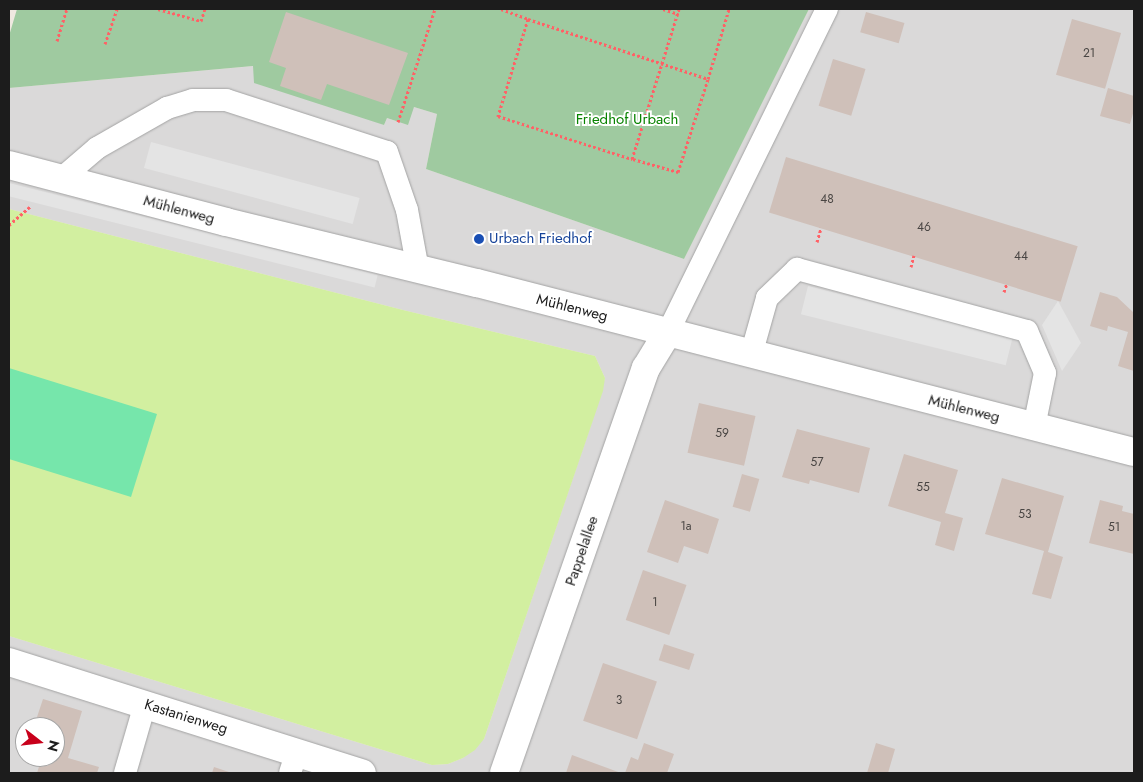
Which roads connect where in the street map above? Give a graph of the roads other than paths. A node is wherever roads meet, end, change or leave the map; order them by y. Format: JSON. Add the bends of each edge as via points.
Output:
{"nodes":[{"id":1,"x":827,"y":9,"type":"edge"},
{"id":2,"x":9,"y":164,"type":"edge"},
{"id":3,"x":62,"y":178,"type":"junction"},
{"id":4,"x":418,"y":270,"type":"junction"},
{"id":5,"x":668,"y":332,"type":"junction"},
{"id":6,"x":751,"y":355,"type":"junction"},
{"id":7,"x":1034,"y":427,"type":"junction"},
{"id":8,"x":1134,"y":452,"type":"edge"},
{"id":9,"x":9,"y":662,"type":"edge"},
{"id":10,"x":146,"y":704,"type":"junction"},
{"id":11,"x":293,"y":762,"type":"edge"},
{"id":12,"x":125,"y":773,"type":"edge"},
{"id":13,"x":362,"y":773,"type":"edge"},
{"id":14,"x":504,"y":773,"type":"edge"}],
"edges":[{"from":1,"to":5,"type":"lane"},
{"from":2,"to":3,"type":"street","name":"Mühlenweg"},
{"from":3,"to":4,"type":"street","name":"Mühlenweg"},
{"from":3,"to":4,"type":"lane","via":[[96,148],[167,108],[193,100],[226,100],[387,152],[407,210]]},
{"from":4,"to":5,"type":"street","name":"Mühlenweg"},
{"from":5,"to":6,"type":"street","name":"Mühlenweg"},
{"from":5,"to":14,"type":"street","name":"Pappelallee","via":[[646,368]]},
{"from":6,"to":7,"type":"street","name":"Mühlenweg"},
{"from":6,"to":7,"type":"lane","via":[[767,298],[797,269],[1027,332],[1045,373]]},
{"from":7,"to":8,"type":"street","name":"Mühlenweg"},
{"from":9,"to":10,"type":"street","name":"Kastanienweg"},
{"from":10,"to":11,"type":"street","name":"Kastanienweg"},
{"from":10,"to":12,"type":"lane"},
{"from":11,"to":13,"type":"street","name":"Kastanienweg"}]}
